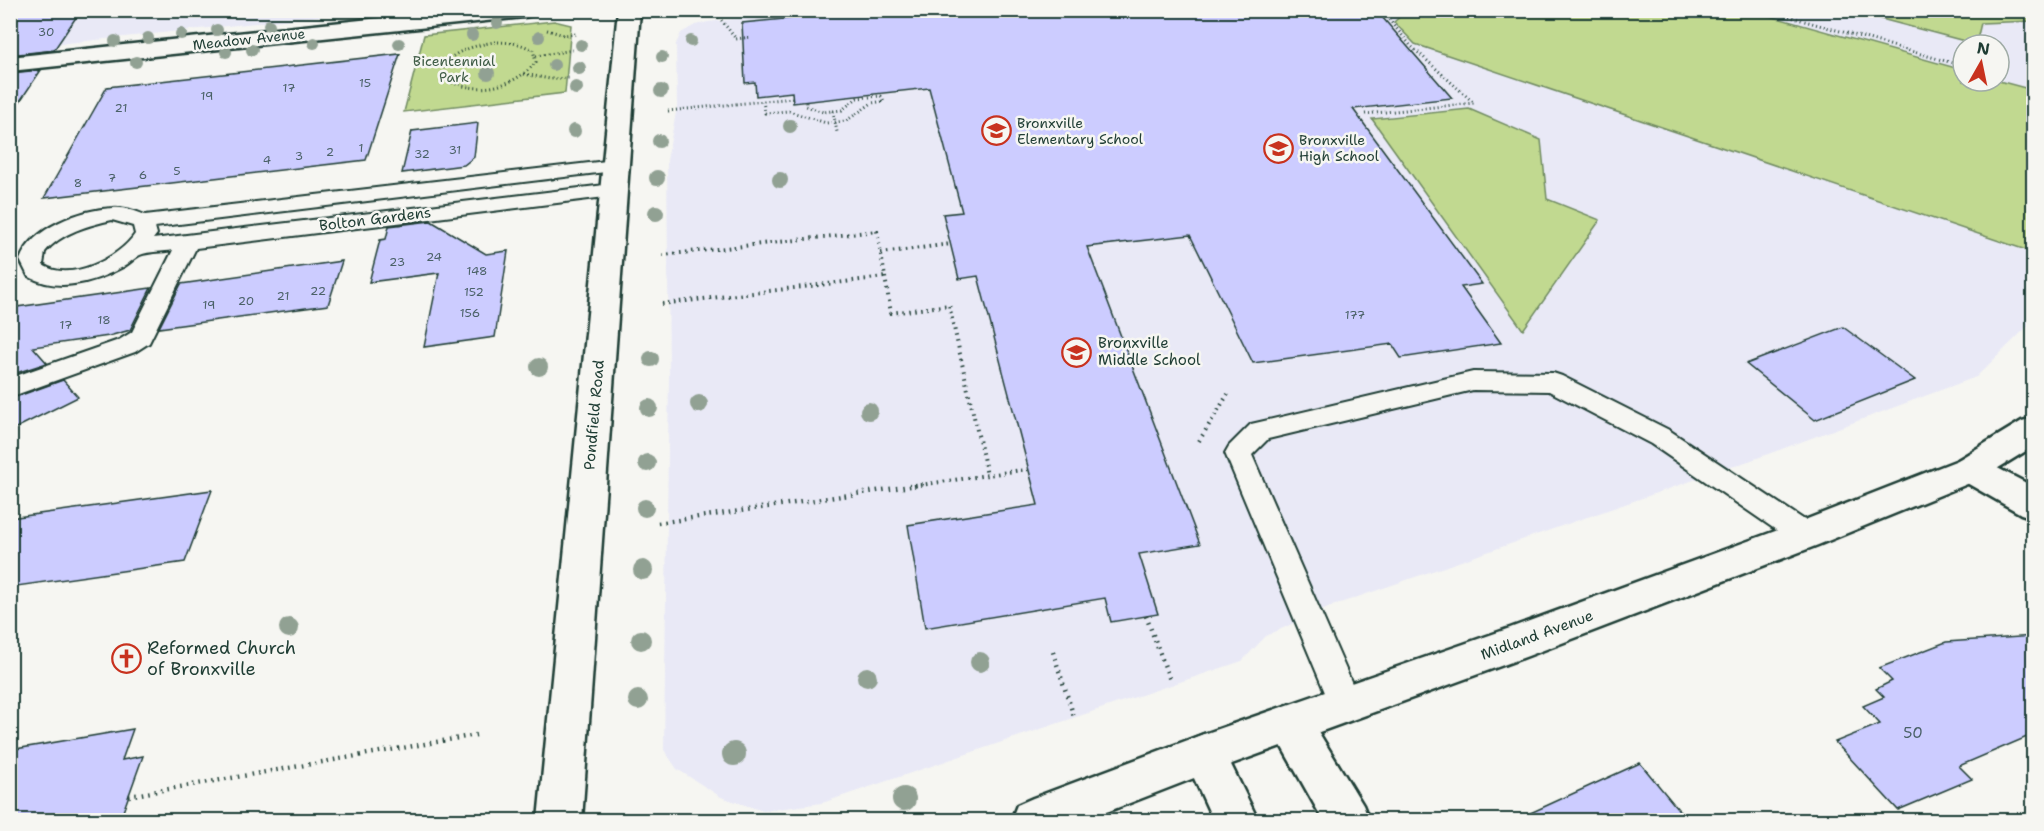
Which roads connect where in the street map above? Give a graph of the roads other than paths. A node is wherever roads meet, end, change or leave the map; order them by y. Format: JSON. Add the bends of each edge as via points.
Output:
{"nodes":[{"id":1,"x":628,"y":10,"type":"edge"},
{"id":2,"x":531,"y":18,"type":"edge"},
{"id":3,"x":10,"y":64,"type":"edge"},
{"id":4,"x":614,"y":178,"type":"junction"},
{"id":5,"x":143,"y":222,"type":"junction"},
{"id":6,"x":188,"y":242,"type":"junction"},
{"id":7,"x":137,"y":248,"type":"junction"},
{"id":8,"x":10,"y":388,"type":"edge"},
{"id":9,"x":2034,"y":430,"type":"edge"},
{"id":10,"x":1970,"y":469,"type":"junction"},
{"id":11,"x":2034,"y":504,"type":"edge"},
{"id":12,"x":1805,"y":535,"type":"junction"},
{"id":13,"x":1345,"y":704,"type":"junction"},
{"id":14,"x":1290,"y":724,"type":"junction"},
{"id":15,"x":1204,"y":754,"type":"junction"},
{"id":16,"x":560,"y":820,"type":"edge"},
{"id":17,"x":1033,"y":820,"type":"edge"},
{"id":18,"x":1236,"y":820,"type":"edge"},
{"id":19,"x":1347,"y":820,"type":"edge"}],
"edges":[{"from":1,"to":4,"type":"street","name":"Pondfield Road"},
{"from":2,"to":3,"type":"street","name":"Meadow Avenue"},
{"from":4,"to":5,"type":"lane","name":"Bolton Gardens"},
{"from":4,"to":6,"type":"lane","name":"Bolton Gardens"},
{"from":4,"to":16,"type":"street","name":"Pondfield Road"},
{"from":5,"to":7,"type":"lane","via":[[147,234]]},
{"from":5,"to":7,"type":"lane","name":"Bolton Gardens","via":[[112,214],[67,226],[35,249],[31,264],[41,274],[69,277],[115,263]]},
{"from":6,"to":7,"type":"lane","name":"Bolton Gardens"},
{"from":6,"to":8,"type":"lane","via":[[141,337],[127,346]]},
{"from":9,"to":10,"type":"street","name":"Midland Avenue"},
{"from":10,"to":11,"type":"street"},
{"from":10,"to":12,"type":"street","name":"Midland Avenue"},
{"from":12,"to":13,"type":"street","name":"Midland Avenue"},
{"from":12,"to":13,"type":"lane","via":[[1660,437],[1553,382],[1473,381],[1260,431],[1238,453]]},
{"from":13,"to":14,"type":"street","name":"Midland Avenue"},
{"from":14,"to":15,"type":"street","name":"Midland Avenue"},
{"from":14,"to":19,"type":"street"},
{"from":15,"to":17,"type":"street","name":"Midland Avenue"},
{"from":15,"to":18,"type":"street"}]}
